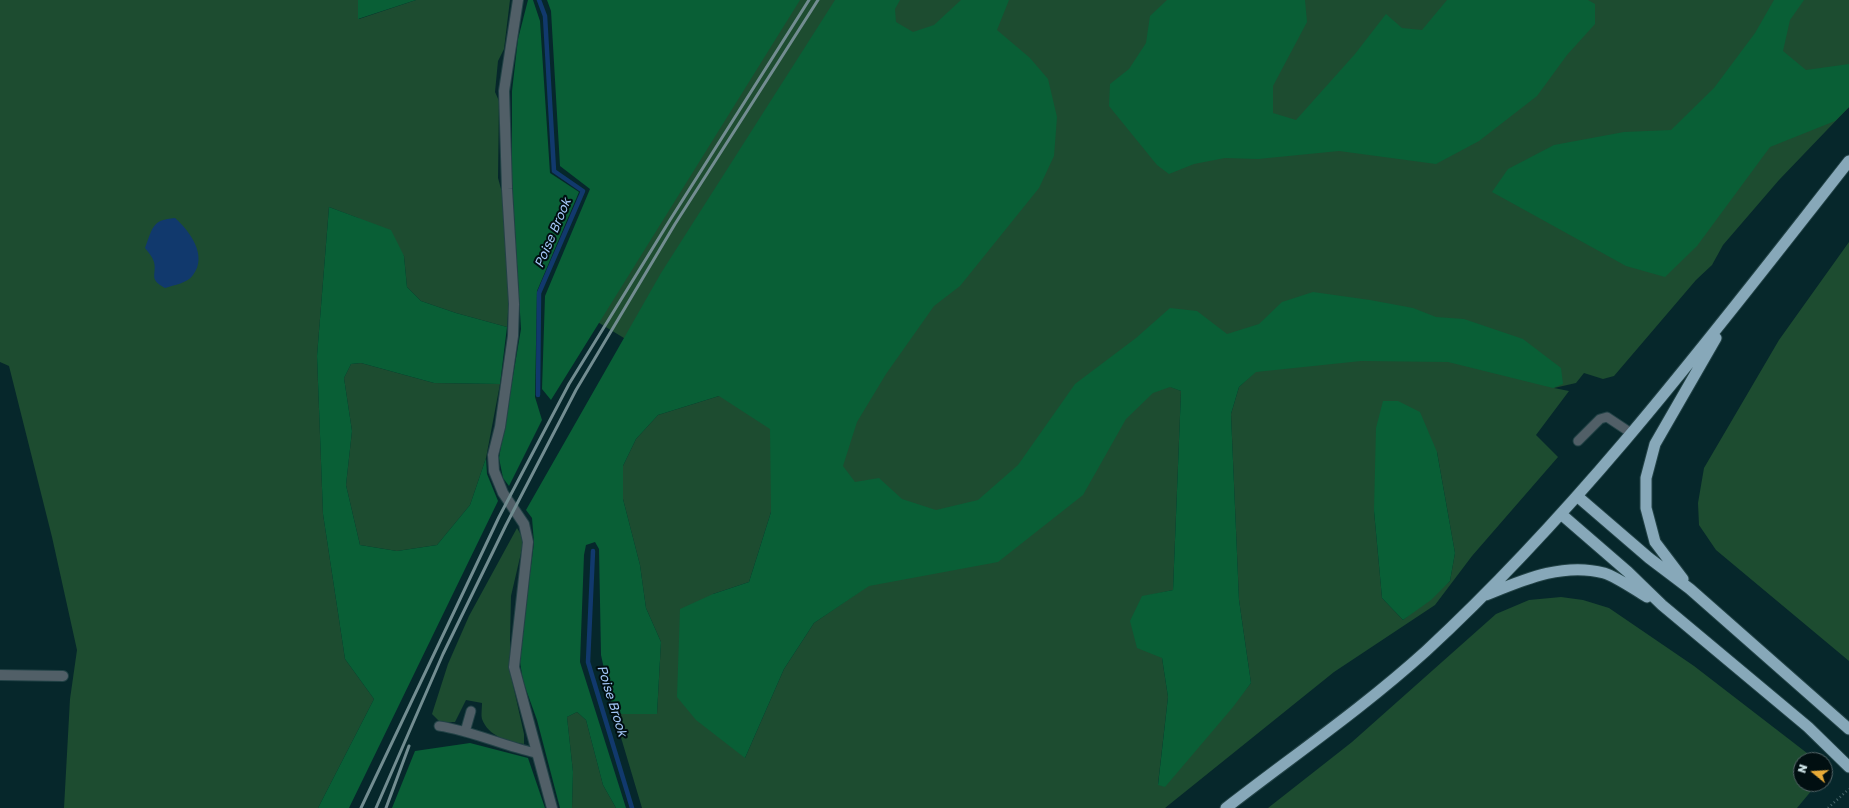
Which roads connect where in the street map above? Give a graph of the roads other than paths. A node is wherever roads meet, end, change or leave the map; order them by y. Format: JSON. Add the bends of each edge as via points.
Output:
{"nodes":[{"id":1,"x":518,"y":0,"type":"edge"},
{"id":2,"x":1849,"y":161,"type":"edge"},
{"id":3,"x":1731,"y":312,"type":"junction"},
{"id":4,"x":1630,"y":433,"type":"junction"},
{"id":5,"x":1578,"y":441,"type":"dead end"},
{"id":6,"x":1577,"y":496,"type":"junction"},
{"id":7,"x":1561,"y":514,"type":"junction"},
{"id":8,"x":1690,"y":589,"type":"junction"},
{"id":9,"x":1481,"y":597,"type":"junction"},
{"id":10,"x":1662,"y":606,"type":"junction"},
{"id":11,"x":0,"y":675,"type":"edge"},
{"id":12,"x":63,"y":676,"type":"dead end"},
{"id":13,"x":471,"y":711,"type":"dead end"},
{"id":14,"x":440,"y":726,"type":"dead end"},
{"id":15,"x":1849,"y":729,"type":"edge"},
{"id":16,"x":466,"y":732,"type":"junction"},
{"id":17,"x":536,"y":753,"type":"junction"},
{"id":18,"x":1849,"y":767,"type":"edge"},
{"id":19,"x":552,"y":808,"type":"edge"},
{"id":20,"x":1226,"y":808,"type":"edge"}],
"edges":[{"from":1,"to":17,"type":"street","via":[[504,91],[514,304],[513,336],[500,427],[493,455],[496,476],[503,493],[524,524],[528,542],[514,668]]},
{"from":2,"to":3,"type":"highway"},
{"from":3,"to":4,"type":"highway"},
{"from":3,"to":8,"type":"highway","via":[[1655,444],[1646,478],[1646,508],[1655,542]]},
{"from":4,"to":5,"type":"lane","via":[[1607,418],[1600,419]]},
{"from":4,"to":6,"type":"highway"},
{"from":6,"to":7,"type":"highway"},
{"from":6,"to":8,"type":"highway","via":[[1649,558]]},
{"from":7,"to":9,"type":"highway"},
{"from":7,"to":10,"type":"highway","via":[[1628,572]]},
{"from":8,"to":15,"type":"highway"},
{"from":9,"to":10,"type":"highway","via":[[1532,576],[1568,569],[1606,574]]},
{"from":9,"to":20,"type":"highway","via":[[1376,695]]},
{"from":10,"to":18,"type":"highway","via":[[1808,727]]},
{"from":11,"to":12,"type":"street"},
{"from":13,"to":16,"type":"lane"},
{"from":14,"to":16,"type":"lane"},
{"from":16,"to":17,"type":"lane"},
{"from":17,"to":19,"type":"street"}]}
